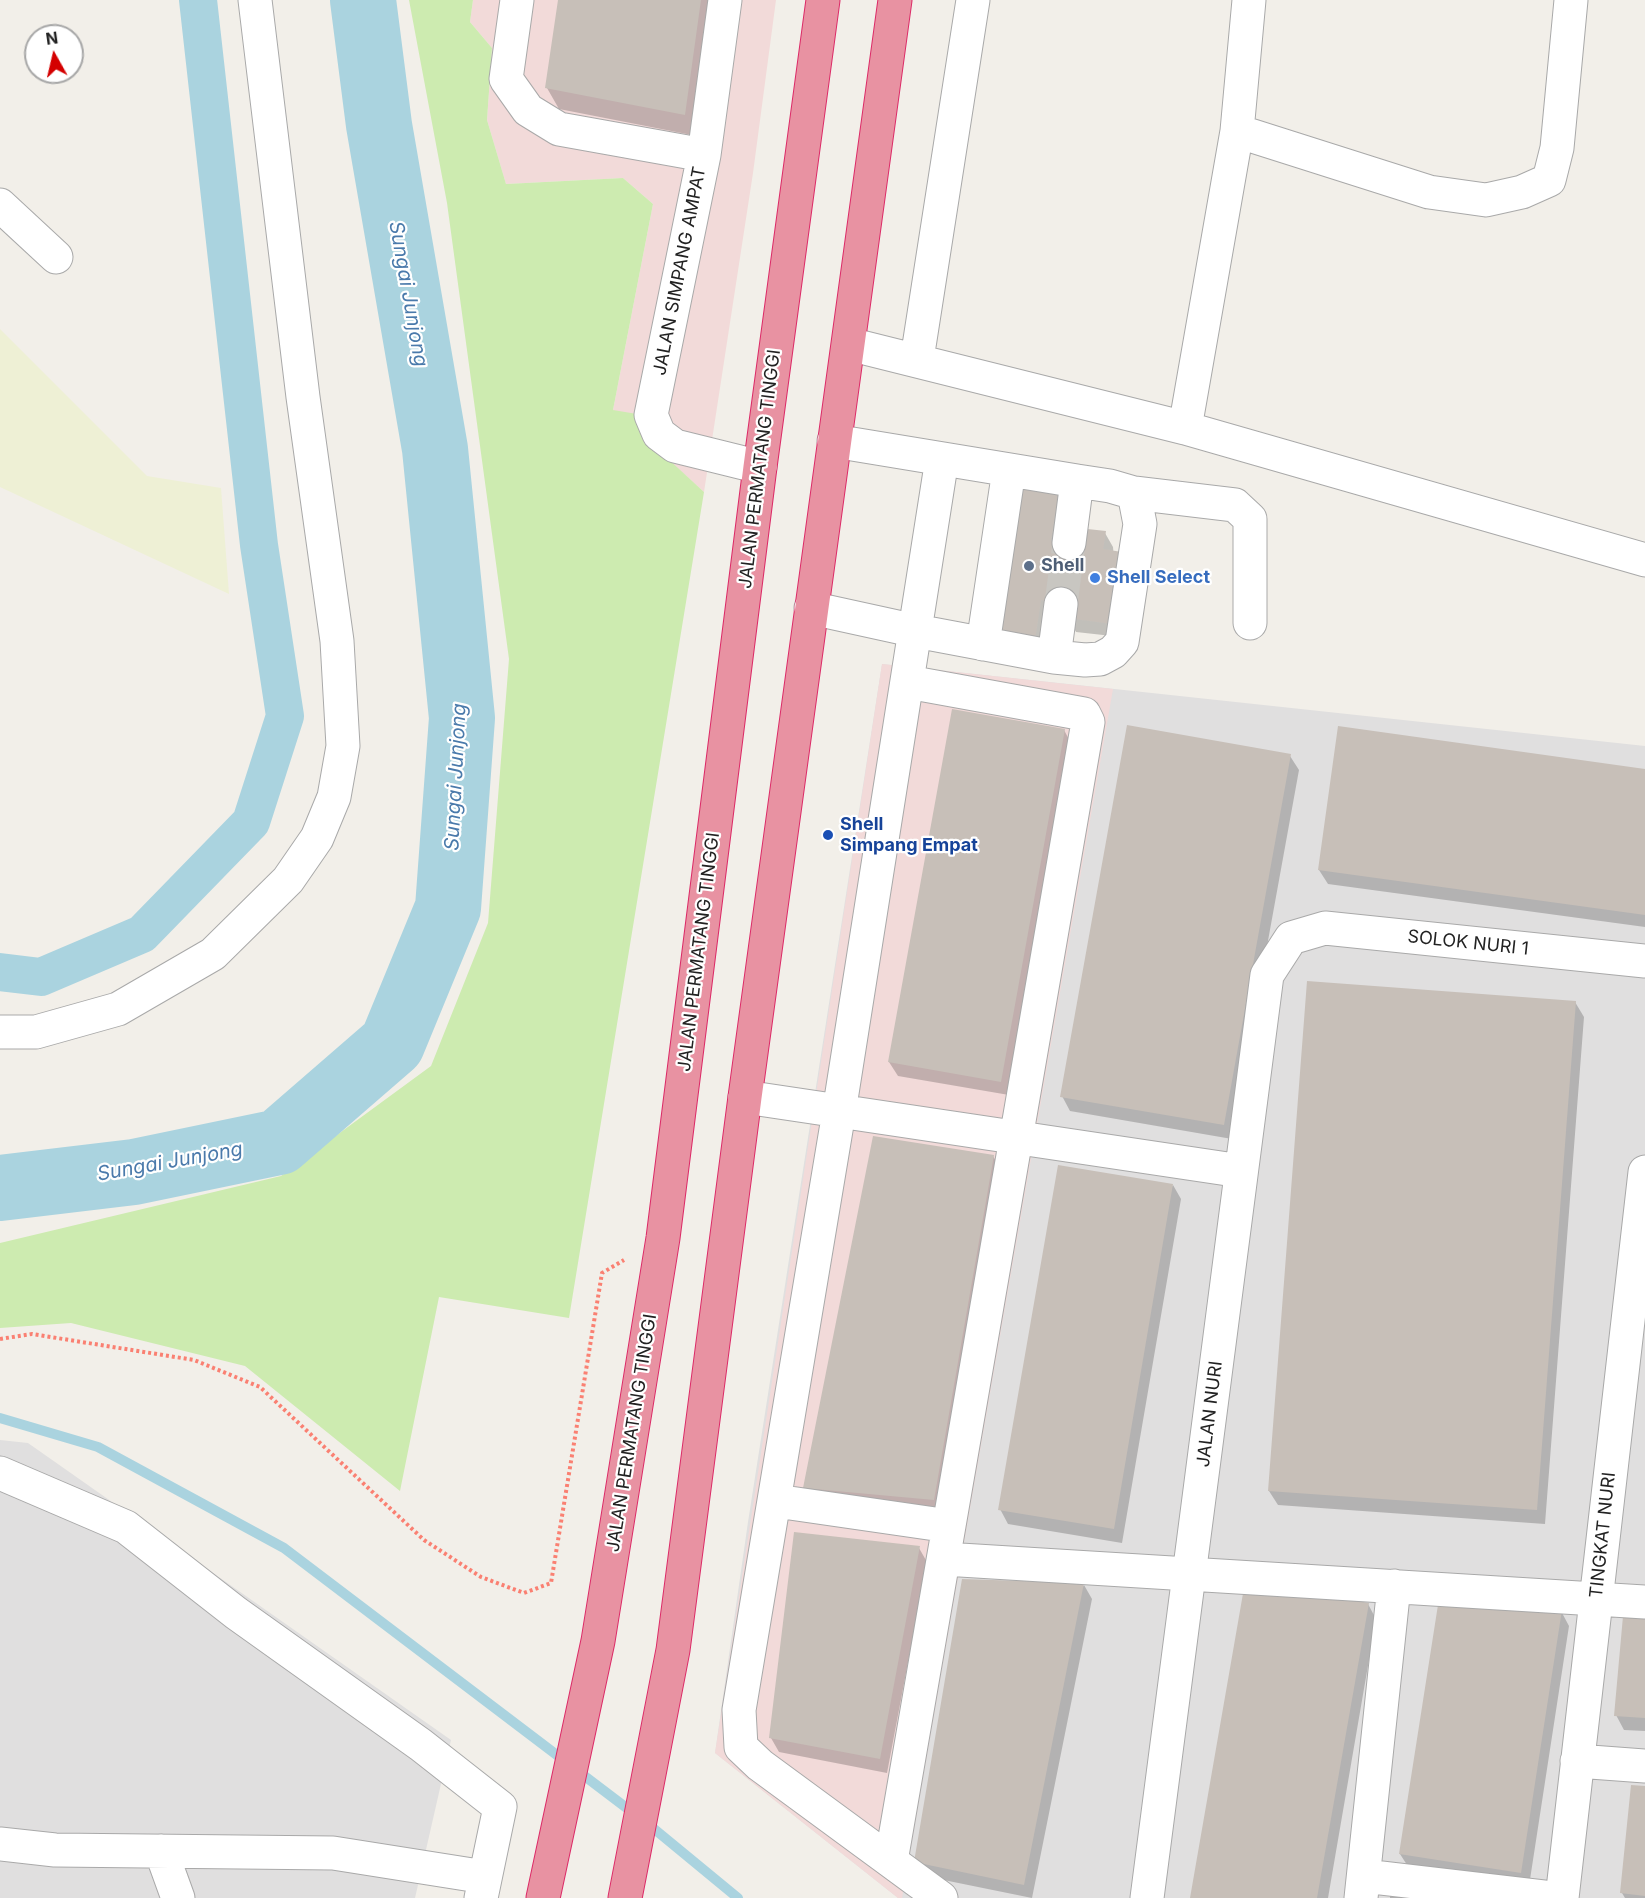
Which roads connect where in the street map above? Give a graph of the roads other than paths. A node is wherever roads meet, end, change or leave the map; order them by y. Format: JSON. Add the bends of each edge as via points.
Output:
{"nodes":[{"id":1,"x":255,"y":0,"type":"edge"},
{"id":2,"x":517,"y":0,"type":"edge"},
{"id":3,"x":725,"y":0,"type":"edge"},
{"id":4,"x":823,"y":0,"type":"edge"},
{"id":5,"x":896,"y":0,"type":"edge"},
{"id":6,"x":973,"y":0,"type":"edge"},
{"id":7,"x":1248,"y":0,"type":"edge"},
{"id":8,"x":1571,"y":0,"type":"edge"},
{"id":9,"x":1237,"y":131,"type":"junction"},
{"id":10,"x":704,"y":155,"type":"junction"},
{"id":11,"x":0,"y":205,"type":"edge"},
{"id":12,"x":56,"y":256,"type":"dead end"},
{"id":13,"x":849,"y":344,"type":"junction"},
{"id":14,"x":917,"y":359,"type":"junction"},
{"id":15,"x":1185,"y":428,"type":"junction"},
{"id":16,"x":834,"y":441,"type":"junction"},
{"id":17,"x":942,"y":459,"type":"junction"},
{"id":18,"x":760,"y":467,"type":"junction"},
{"id":19,"x":1009,"y":470,"type":"junction"},
{"id":20,"x":1077,"y":481,"type":"junction"},
{"id":21,"x":1134,"y":493,"type":"junction"},
{"id":22,"x":1069,"y":543,"type":"tunnel mouth"},
{"id":23,"x":1645,"y":560,"type":"edge"},
{"id":24,"x":1061,"y":603,"type":"tunnel mouth"},
{"id":25,"x":811,"y":608,"type":"junction"},
{"id":26,"x":1250,"y":623,"type":"dead end"},
{"id":27,"x":916,"y":631,"type":"junction"},
{"id":28,"x":983,"y":644,"type":"junction"},
{"id":29,"x":1054,"y":657,"type":"junction"},
{"id":30,"x":908,"y":682,"type":"junction"},
{"id":31,"x":1291,"y":938,"type":"joint"},
{"id":32,"x":1645,"y":961,"type":"edge"},
{"id":33,"x":0,"y":1032,"type":"edge"},
{"id":34,"x":745,"y":1097,"type":"junction"},
{"id":35,"x":839,"y":1112,"type":"junction"},
{"id":36,"x":1016,"y":1139,"type":"junction"},
{"id":37,"x":1241,"y":1171,"type":"junction"},
{"id":38,"x":1645,"y":1172,"type":"edge"},
{"id":39,"x":1634,"y":1365,"type":"edge"},
{"id":40,"x":0,"y":1473,"type":"edge"},
{"id":41,"x":776,"y":1501,"type":"junction"},
{"id":42,"x":950,"y":1526,"type":"junction"},
{"id":43,"x":944,"y":1559,"type":"junction"},
{"id":44,"x":1189,"y":1573,"type":"junction"},
{"id":45,"x":1394,"y":1586,"type":"junction"},
{"id":46,"x":1596,"y":1598,"type":"junction"},
{"id":47,"x":1645,"y":1602,"type":"edge"},
{"id":48,"x":1577,"y":1761,"type":"junction"},
{"id":49,"x":1645,"y":1766,"type":"edge"},
{"id":50,"x":0,"y":1844,"type":"edge"},
{"id":51,"x":161,"y":1851,"type":"junction"},
{"id":52,"x":891,"y":1861,"type":"junction"},
{"id":53,"x":1363,"y":1887,"type":"edge"},
{"id":54,"x":483,"y":1888,"type":"edge"},
{"id":55,"x":178,"y":1898,"type":"edge"},
{"id":56,"x":543,"y":1898,"type":"edge"},
{"id":57,"x":626,"y":1898,"type":"edge"},
{"id":58,"x":941,"y":1898,"type":"edge"},
{"id":59,"x":1147,"y":1898,"type":"edge"},
{"id":60,"x":1552,"y":1898,"type":"edge"},
{"id":61,"x":1562,"y":1898,"type":"edge"}],
"edges":[{"from":1,"to":33,"type":"street","via":[[303,397],[338,641],[343,746],[334,797],[317,838],[288,879],[213,954],[118,1009],[36,1032]]},
{"from":2,"to":10,"type":"street","via":[[506,79],[528,110],[558,129]]},
{"from":3,"to":10,"type":"street","name":"JALAN SIMPANG AMPAT"},
{"from":4,"to":18,"type":"highway","name":"JALAN PERMATANG TINGGI"},
{"from":5,"to":13,"type":"highway"},
{"from":6,"to":14,"type":"street"},
{"from":7,"to":9,"type":"street"},
{"from":8,"to":9,"type":"street","via":[[1557,148],[1549,180],[1522,192],[1485,200],[1430,192]]},
{"from":9,"to":15,"type":"street"},
{"from":10,"to":18,"type":"street","name":"JALAN SIMPANG AMPAT","via":[[651,415],[659,434],[675,446]]},
{"from":11,"to":12,"type":"street"},
{"from":13,"to":14,"type":"street"},
{"from":13,"to":16,"type":"highway"},
{"from":14,"to":15,"type":"street"},
{"from":15,"to":23,"type":"street"},
{"from":16,"to":17,"type":"street"},
{"from":16,"to":25,"type":"highway"},
{"from":17,"to":19,"type":"street"},
{"from":17,"to":27,"type":"street"},
{"from":18,"to":56,"type":"highway","name":"JALAN PERMATANG TINGGI","via":[[663,1238],[598,1641]]},
{"from":19,"to":20,"type":"street"},
{"from":19,"to":28,"type":"street"},
{"from":20,"to":21,"type":"street"},
{"from":20,"to":22,"type":"street"},
{"from":21,"to":26,"type":"street","via":[[1235,505],[1250,519]]},
{"from":21,"to":29,"type":"street","via":[[1140,524],[1122,642],[1100,659]]},
{"from":24,"to":29,"type":"street"},
{"from":25,"to":27,"type":"street"},
{"from":25,"to":34,"type":"highway"},
{"from":27,"to":28,"type":"street"},
{"from":27,"to":30,"type":"street"},
{"from":28,"to":29,"type":"street"},
{"from":30,"to":35,"type":"street"},
{"from":30,"to":36,"type":"street","via":[[1084,714],[1088,722]]},
{"from":31,"to":32,"type":"street","name":"SOLOK NURI 1","via":[[1325,928]]},
{"from":31,"to":37,"type":"street","name":"JALAN NURI","via":[[1267,975]]},
{"from":34,"to":35,"type":"street"},
{"from":34,"to":57,"type":"highway","via":[[673,1650]]},
{"from":35,"to":36,"type":"street"},
{"from":35,"to":41,"type":"street"},
{"from":36,"to":37,"type":"street"},
{"from":36,"to":42,"type":"street"},
{"from":37,"to":44,"type":"street","name":"JALAN NURI"},
{"from":38,"to":39,"type":"street","name":"TINGKAT NURI"},
{"from":39,"to":46,"type":"street","name":"TINGKAT NURI"},
{"from":40,"to":54,"type":"street","via":[[126,1527],[500,1807]]},
{"from":41,"to":42,"type":"street"},
{"from":41,"to":52,"type":"street","via":[[739,1710],[741,1747]]},
{"from":42,"to":43,"type":"street"},
{"from":43,"to":44,"type":"street"},
{"from":43,"to":52,"type":"street"},
{"from":44,"to":45,"type":"street"},
{"from":44,"to":59,"type":"street","name":"JALAN NURI"},
{"from":45,"to":46,"type":"street"},
{"from":45,"to":53,"type":"street"},
{"from":46,"to":47,"type":"street"},
{"from":46,"to":48,"type":"street","name":"TINGKAT NURI"},
{"from":48,"to":49,"type":"street"},
{"from":48,"to":61,"type":"street","name":"TINGKAT NURI"},
{"from":50,"to":51,"type":"street","via":[[55,1850]]},
{"from":51,"to":54,"type":"street","via":[[333,1853]]},
{"from":51,"to":55,"type":"street"},
{"from":52,"to":58,"type":"street"},
{"from":53,"to":60,"type":"street"}]}
